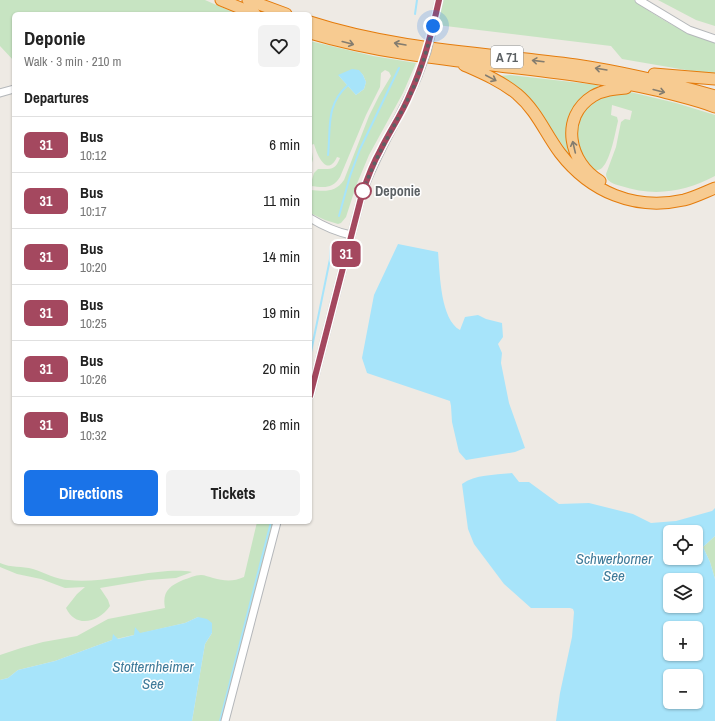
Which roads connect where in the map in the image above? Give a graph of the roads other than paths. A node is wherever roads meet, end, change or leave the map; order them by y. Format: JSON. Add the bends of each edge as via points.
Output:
{"nodes":[{"id":1,"x":221,"y":0,"type":"edge"},
{"id":2,"x":248,"y":0,"type":"edge"},
{"id":3,"x":439,"y":0,"type":"edge"},
{"id":4,"x":639,"y":0,"type":"edge"},
{"id":5,"x":250,"y":12,"type":"edge"},
{"id":6,"x":281,"y":12,"type":"edge"},
{"id":7,"x":312,"y":23,"type":"edge"},
{"id":8,"x":312,"y":34,"type":"edge"},
{"id":9,"x":715,"y":39,"type":"edge"},
{"id":10,"x":456,"y":61,"type":"junction"},
{"id":11,"x":626,"y":73,"type":"junction"},
{"id":12,"x":715,"y":79,"type":"edge"},
{"id":13,"x":637,"y":86,"type":"junction"},
{"id":14,"x":12,"y":90,"type":"edge"},
{"id":15,"x":0,"y":93,"type":"edge"},
{"id":16,"x":715,"y":96,"type":"edge"},
{"id":17,"x":715,"y":107,"type":"edge"},
{"id":18,"x":715,"y":180,"type":"edge"},
{"id":19,"x":715,"y":188,"type":"edge"},
{"id":20,"x":312,"y":219,"type":"edge"},
{"id":21,"x":351,"y":234,"type":"junction"},
{"id":22,"x":312,"y":388,"type":"edge"},
{"id":23,"x":276,"y":524,"type":"edge"},
{"id":24,"x":225,"y":721,"type":"edge"}],
"edges":[{"from":1,"to":5,"type":"highway"},
{"from":2,"to":6,"type":"highway"},
{"from":3,"to":21,"type":"street","bridge":true,"via":[[427,52],[418,76],[369,174]]},
{"from":4,"to":9,"type":"street","via":[[690,30]]},
{"from":11,"to":7,"type":"highway","number":"A 71","one_way":true,"via":[[399,44]]},
{"from":8,"to":10,"type":"highway","number":"A 71","one_way":true,"via":[[354,45]]},
{"from":10,"to":13,"type":"highway","number":"A 71"},
{"from":10,"to":19,"type":"highway","one_way":true,"via":[[494,79],[517,94],[539,118],[570,165],[583,178],[606,192],[635,201],[656,202],[684,200]]},
{"from":11,"to":12,"type":"highway"},
{"from":11,"to":16,"type":"highway","number":"A 71"},
{"from":13,"to":17,"type":"highway","number":"A 71","one_way":true},
{"from":18,"to":13,"type":"highway","one_way":true,"via":[[697,189],[667,196],[637,194],[609,186],[587,171],[574,151],[572,136],[578,112],[586,102],[600,92]]},
{"from":14,"to":15,"type":"street"},
{"from":20,"to":21,"type":"street","via":[[340,233]]},
{"from":21,"to":22,"type":"street"},
{"from":23,"to":24,"type":"street"}]}
